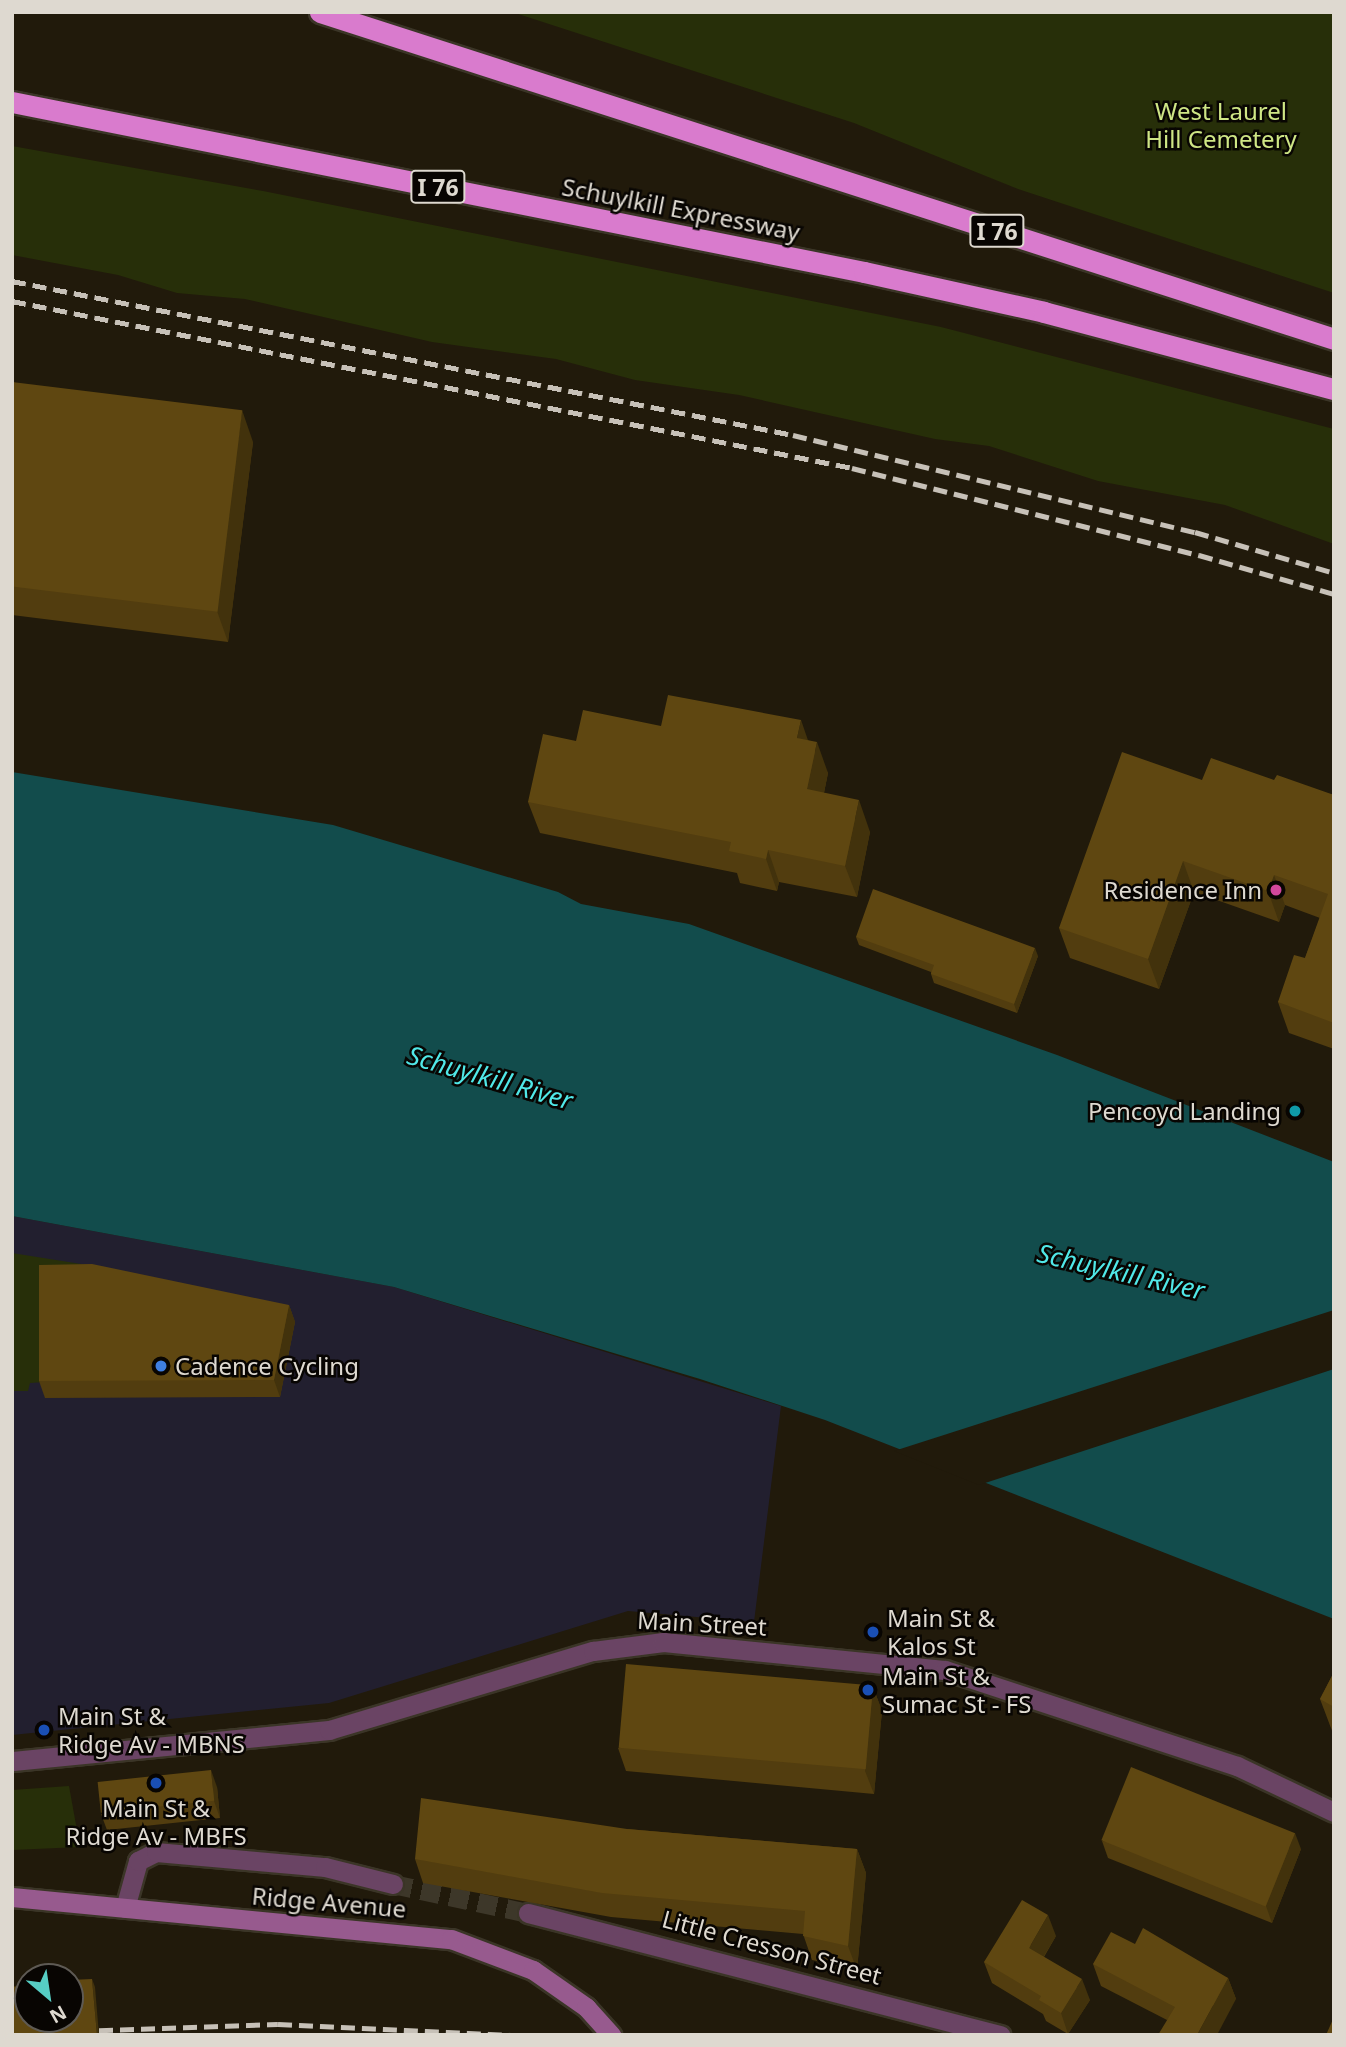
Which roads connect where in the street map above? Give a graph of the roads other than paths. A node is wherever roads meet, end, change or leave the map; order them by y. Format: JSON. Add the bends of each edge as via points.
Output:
{"nodes":[{"id":1,"x":320,"y":12,"type":"edge"},
{"id":2,"x":12,"y":102,"type":"edge"},
{"id":3,"x":1334,"y":340,"type":"edge"},
{"id":4,"x":1334,"y":389,"type":"edge"},
{"id":5,"x":12,"y":1761,"type":"edge"},
{"id":6,"x":1334,"y":1812,"type":"edge"},
{"id":7,"x":393,"y":1884,"type":"tunnel mouth"},
{"id":8,"x":12,"y":1897,"type":"edge"},
{"id":9,"x":125,"y":1908,"type":"junction"},
{"id":10,"x":528,"y":1913,"type":"tunnel mouth"},
{"id":11,"x":607,"y":2030,"type":"edge"},
{"id":12,"x":1001,"y":2035,"type":"edge"}],
"edges":[{"from":1,"to":3,"type":"highway","number":"I 76"},
{"from":2,"to":4,"type":"highway","name":"Schuylkill Expressway","number":"I 76","via":[[877,275],[1044,312]]},
{"from":5,"to":6,"type":"street","name":"Main Street","via":[[329,1730],[593,1651],[663,1642],[945,1670],[1237,1766]]},
{"from":7,"to":9,"type":"street","via":[[313,1866],[156,1852],[138,1861]]},
{"from":8,"to":9,"type":"main road","name":"Ridge Avenue"},
{"from":9,"to":11,"type":"main road","name":"Ridge Avenue","via":[[451,1939],[533,1970]]},
{"from":10,"to":12,"type":"street","name":"Little Cresson Street"}]}
